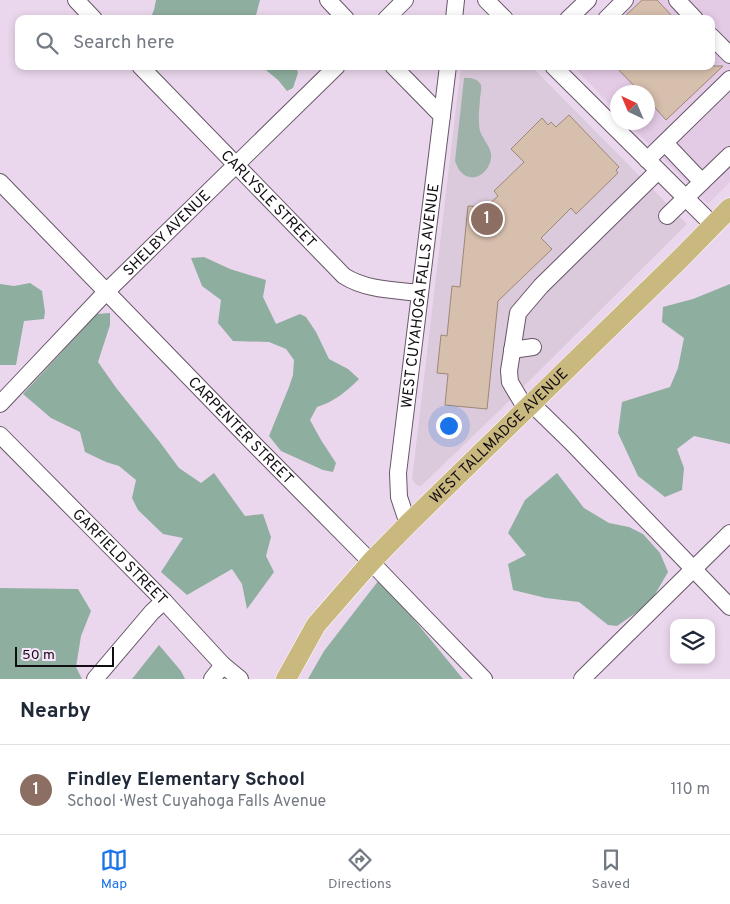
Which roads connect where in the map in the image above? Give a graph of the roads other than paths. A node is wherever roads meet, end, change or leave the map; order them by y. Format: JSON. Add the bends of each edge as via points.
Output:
{"nodes":[{"id":1,"x":76,"y":0,"type":"edge"},
{"id":2,"x":328,"y":0,"type":"edge"},
{"id":3,"x":405,"y":0,"type":"edge"},
{"id":4,"x":456,"y":0,"type":"edge"},
{"id":5,"x":588,"y":0,"type":"edge"},
{"id":6,"x":625,"y":0,"type":"edge"},
{"id":7,"x":677,"y":0,"type":"edge"},
{"id":8,"x":489,"y":1,"type":"edge"},
{"id":9,"x":90,"y":15,"type":"edge"},
{"id":10,"x":342,"y":15,"type":"edge"},
{"id":11,"x":390,"y":15,"type":"edge"},
{"id":12,"x":454,"y":15,"type":"edge"},
{"id":13,"x":501,"y":15,"type":"edge"},
{"id":14,"x":572,"y":15,"type":"edge"},
{"id":15,"x":610,"y":15,"type":"edge"},
{"id":16,"x":691,"y":15,"type":"edge"},
{"id":17,"x":715,"y":40,"type":"edge"},
{"id":18,"x":730,"y":55,"type":"edge"},
{"id":19,"x":144,"y":70,"type":"edge"},
{"id":20,"x":333,"y":70,"type":"edge"},
{"id":21,"x":397,"y":70,"type":"edge"},
{"id":22,"x":448,"y":70,"type":"edge"},
{"id":23,"x":559,"y":70,"type":"edge"},
{"id":24,"x":726,"y":90,"type":"edge"},
{"id":25,"x":442,"y":116,"type":"junction"},
{"id":26,"x":665,"y":143,"type":"junction"},
{"id":27,"x":730,"y":155,"type":"edge"},
{"id":28,"x":236,"y":165,"type":"junction"},
{"id":29,"x":653,"y":166,"type":"junction"},
{"id":30,"x":689,"y":168,"type":"junction"},
{"id":31,"x":0,"y":182,"type":"edge"},
{"id":32,"x":702,"y":182,"type":"junction"},
{"id":33,"x":672,"y":184,"type":"junction"},
{"id":34,"x":686,"y":198,"type":"junction"},
{"id":35,"x":730,"y":208,"type":"edge"},
{"id":36,"x":667,"y":216,"type":"dead end"},
{"id":37,"x":713,"y":225,"type":"junction"},
{"id":38,"x":106,"y":292,"type":"junction"},
{"id":39,"x":419,"y":293,"type":"junction"},
{"id":40,"x":533,"y":347,"type":"dead end"},
{"id":41,"x":512,"y":350,"type":"junction"},
{"id":42,"x":0,"y":404,"type":"edge"},
{"id":43,"x":529,"y":406,"type":"junction"},
{"id":44,"x":0,"y":436,"type":"edge"},
{"id":45,"x":408,"y":524,"type":"junction"},
{"id":46,"x":730,"y":533,"type":"edge"},
{"id":47,"x":371,"y":562,"type":"junction"},
{"id":48,"x":694,"y":570,"type":"junction"},
{"id":49,"x":164,"y":601,"type":"junction"},
{"id":50,"x":730,"y":607,"type":"edge"},
{"id":51,"x":223,"y":665,"type":"junction"},
{"id":52,"x":95,"y":679,"type":"edge"},
{"id":53,"x":212,"y":679,"type":"edge"},
{"id":54,"x":240,"y":679,"type":"edge"},
{"id":55,"x":286,"y":679,"type":"edge"},
{"id":56,"x":484,"y":679,"type":"edge"},
{"id":57,"x":582,"y":679,"type":"edge"}],
"edges":[{"from":1,"to":9,"type":"street"},
{"from":2,"to":10,"type":"street"},
{"from":3,"to":11,"type":"street"},
{"from":4,"to":12,"type":"street"},
{"from":5,"to":14,"type":"street"},
{"from":6,"to":15,"type":"street"},
{"from":7,"to":16,"type":"street"},
{"from":8,"to":13,"type":"street"},
{"from":17,"to":18,"type":"street"},
{"from":19,"to":28,"type":"street","name":"CARLYSLE STREET"},
{"from":20,"to":28,"type":"street","name":"SHELBY AVENUE"},
{"from":21,"to":25,"type":"street"},
{"from":22,"to":25,"type":"street","name":"WEST CUYAHOGA FALLS AVENUE"},
{"from":23,"to":29,"type":"street"},
{"from":24,"to":26,"type":"street"},
{"from":25,"to":39,"type":"street","name":"WEST CUYAHOGA FALLS AVENUE"},
{"from":26,"to":29,"type":"street"},
{"from":26,"to":30,"type":"street"},
{"from":27,"to":32,"type":"street"},
{"from":28,"to":38,"type":"street","name":"SHELBY AVENUE"},
{"from":28,"to":39,"type":"street","name":"CARLYSLE STREET","via":[[344,276],[364,285]]},
{"from":29,"to":33,"type":"street"},
{"from":29,"to":41,"type":"street","via":[[518,313]]},
{"from":30,"to":32,"type":"street"},
{"from":30,"to":33,"type":"street"},
{"from":31,"to":38,"type":"street","name":"CARPENTER STREET"},
{"from":32,"to":34,"type":"street"},
{"from":33,"to":34,"type":"street"},
{"from":34,"to":36,"type":"street"},
{"from":34,"to":37,"type":"street"},
{"from":35,"to":37,"type":"main road","name":"WEST TALLMADGE AVENUE"},
{"from":37,"to":43,"type":"main road","name":"WEST TALLMADGE AVENUE"},
{"from":38,"to":42,"type":"street","name":"SHELBY AVENUE"},
{"from":38,"to":47,"type":"street","name":"CARPENTER STREET"},
{"from":39,"to":45,"type":"street","name":"WEST CUYAHOGA FALLS AVENUE","via":[[398,473],[399,497]]},
{"from":40,"to":41,"type":"street"},
{"from":41,"to":43,"type":"street","via":[[510,382]]},
{"from":43,"to":45,"type":"main road","name":"WEST TALLMADGE AVENUE"},
{"from":43,"to":48,"type":"street","via":[[571,442]]},
{"from":44,"to":49,"type":"street","name":"GARFIELD STREET"},
{"from":45,"to":47,"type":"main road","name":"WEST TALLMADGE AVENUE"},
{"from":46,"to":48,"type":"street"},
{"from":47,"to":55,"type":"main road","name":"WEST TALLMADGE AVENUE","via":[[316,625]]},
{"from":47,"to":56,"type":"street","name":"CARPENTER STREET"},
{"from":48,"to":50,"type":"street"},
{"from":48,"to":57,"type":"street"},
{"from":49,"to":51,"type":"street","name":"GARFIELD STREET"},
{"from":49,"to":52,"type":"street"},
{"from":51,"to":53,"type":"street"},
{"from":51,"to":54,"type":"street","name":"GARFIELD STREET"}]}
